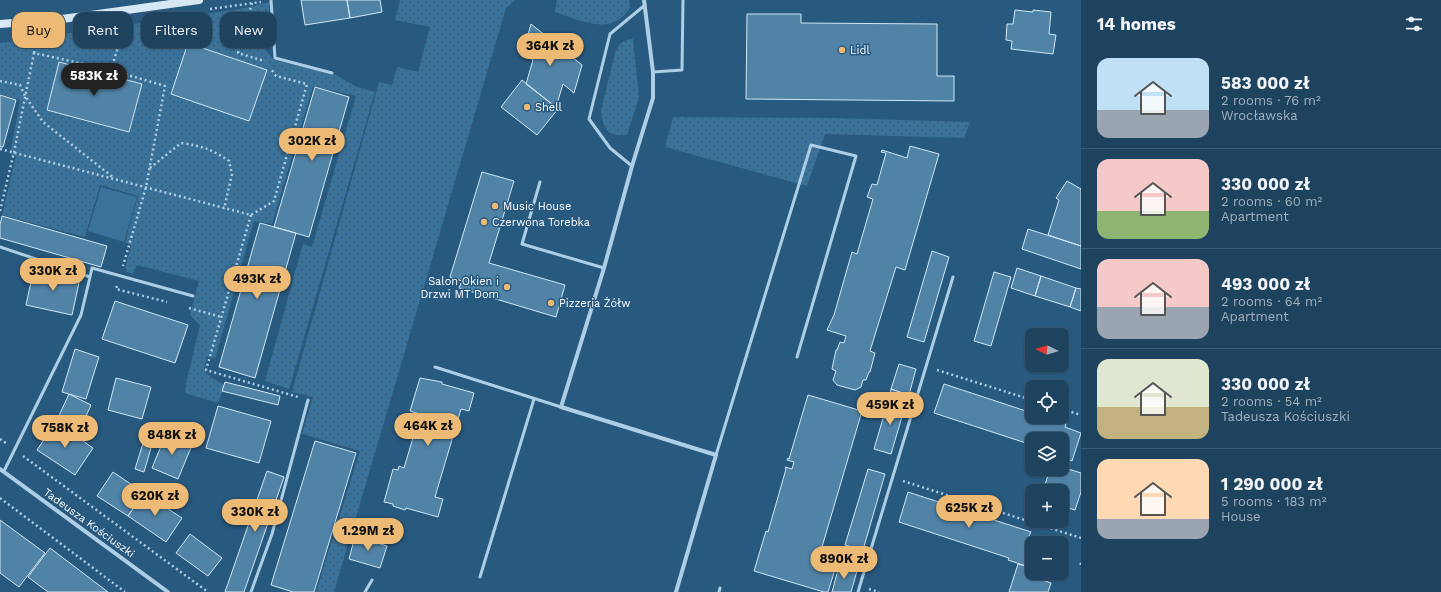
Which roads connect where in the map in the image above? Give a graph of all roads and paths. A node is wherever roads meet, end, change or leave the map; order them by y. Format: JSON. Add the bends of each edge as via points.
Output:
{"nodes":[{"id":1,"x":199,"y":0,"type":"edge"},
{"id":2,"x":271,"y":0,"type":"edge"},
{"id":3,"x":683,"y":0,"type":"edge"},
{"id":4,"x":645,"y":2,"type":"edge"},
{"id":5,"x":252,"y":3,"type":"dead end"},
{"id":6,"x":0,"y":24,"type":"edge"},
{"id":7,"x":35,"y":48,"type":"edge"},
{"id":8,"x":118,"y":48,"type":"edge"},
{"id":9,"x":34,"y":53,"type":"junction"},
{"id":10,"x":111,"y":70,"type":"junction"},
{"id":11,"x":653,"y":72,"type":"junction"},
{"id":12,"x":332,"y":73,"type":"dead end"},
{"id":13,"x":0,"y":81,"type":"edge"},
{"id":14,"x":25,"y":96,"type":"junction"},
{"id":15,"x":0,"y":149,"type":"edge"},
{"id":16,"x":14,"y":152,"type":"junction"},
{"id":17,"x":632,"y":166,"type":"junction"},
{"id":18,"x":150,"y":168,"type":"junction"},
{"id":19,"x":116,"y":179,"type":"junction"},
{"id":20,"x":540,"y":182,"type":"dead end"},
{"id":21,"x":146,"y":188,"type":"junction"},
{"id":22,"x":224,"y":208,"type":"junction"},
{"id":23,"x":0,"y":211,"type":"edge"},
{"id":24,"x":251,"y":215,"type":"junction"},
{"id":25,"x":0,"y":247,"type":"edge"},
{"id":26,"x":604,"y":268,"type":"junction"},
{"id":27,"x":90,"y":277,"type":"junction"},
{"id":28,"x":953,"y":277,"type":"dead end"},
{"id":29,"x":193,"y":296,"type":"dead end"},
{"id":30,"x":797,"y":358,"type":"dead end"},
{"id":31,"x":435,"y":367,"type":"dead end"},
{"id":32,"x":935,"y":377,"type":"dead end"},
{"id":33,"x":1025,"y":398,"type":"edge"},
{"id":34,"x":534,"y":399,"type":"junction"},
{"id":35,"x":308,"y":400,"type":"joint"},
{"id":36,"x":561,"y":407,"type":"junction"},
{"id":37,"x":1069,"y":411,"type":"edge"},
{"id":38,"x":1081,"y":415,"type":"edge"},
{"id":39,"x":0,"y":439,"type":"edge"},
{"id":40,"x":6,"y":443,"type":"dead end"},
{"id":41,"x":19,"y":453,"type":"dead end"},
{"id":42,"x":716,"y":455,"type":"junction"},
{"id":43,"x":2,"y":470,"type":"edge"},
{"id":44,"x":900,"y":488,"type":"dead end"},
{"id":45,"x":0,"y":498,"type":"edge"},
{"id":46,"x":1081,"y":538,"type":"edge"},
{"id":47,"x":1081,"y":563,"type":"edge"},
{"id":48,"x":1081,"y":566,"type":"edge"},
{"id":49,"x":480,"y":577,"type":"dead end"},
{"id":50,"x":372,"y":580,"type":"dead end"},
{"id":51,"x":870,"y":581,"type":"dead end"},
{"id":52,"x":125,"y":592,"type":"edge"},
{"id":53,"x":168,"y":592,"type":"edge"},
{"id":54,"x":208,"y":592,"type":"edge"},
{"id":55,"x":252,"y":592,"type":"edge"},
{"id":56,"x":366,"y":592,"type":"edge"},
{"id":57,"x":676,"y":592,"type":"edge"},
{"id":58,"x":858,"y":592,"type":"edge"},
{"id":59,"x":879,"y":592,"type":"edge"}],
"edges":[{"from":1,"to":6,"type":"main road","via":[[62,19]]},
{"from":2,"to":12,"type":"lane","via":[[274,58]]},
{"from":3,"to":11,"type":"lane","via":[[682,70]]},
{"from":4,"to":11,"type":"street"},
{"from":4,"to":17,"type":"lane","via":[[610,34],[589,120],[610,148]]},
{"from":5,"to":24,"type":"path","via":[[238,53],[263,60],[276,76],[307,84],[274,201]]},
{"from":7,"to":9,"type":"path"},
{"from":8,"to":10,"type":"path"},
{"from":9,"to":10,"type":"path"},
{"from":9,"to":14,"type":"path"},
{"from":10,"to":18,"type":"path","via":[[165,86]]},
{"from":11,"to":17,"type":"street","via":[[653,98]]},
{"from":13,"to":14,"type":"path","via":[[20,85]]},
{"from":14,"to":16,"type":"path"},
{"from":14,"to":19,"type":"path","via":[[43,122]]},
{"from":15,"to":16,"type":"path"},
{"from":16,"to":19,"type":"path"},
{"from":16,"to":23,"type":"path"},
{"from":17,"to":26,"type":"street"},
{"from":18,"to":21,"type":"path"},
{"from":18,"to":22,"type":"path","via":[[181,143],[215,151],[228,161],[232,174]]},
{"from":19,"to":21,"type":"path"},
{"from":20,"to":26,"type":"lane","via":[[522,244]]},
{"from":21,"to":22,"type":"path"},
{"from":22,"to":24,"type":"path"},
{"from":24,"to":35,"type":"path","via":[[206,370]]},
{"from":25,"to":27,"type":"lane"},
{"from":26,"to":36,"type":"street"},
{"from":27,"to":29,"type":"lane","via":[[92,268]]},
{"from":27,"to":43,"type":"lane","via":[[81,315]]},
{"from":28,"to":58,"type":"lane"},
{"from":30,"to":42,"type":"lane","via":[[856,156],[811,145]]},
{"from":31,"to":34,"type":"lane"},
{"from":32,"to":33,"type":"path","via":[[937,370]]},
{"from":34,"to":36,"type":"lane"},
{"from":34,"to":49,"type":"lane"},
{"from":35,"to":55,"type":"lane","via":[[272,534]]},
{"from":36,"to":42,"type":"street"},
{"from":37,"to":38,"type":"path"},
{"from":39,"to":40,"type":"path"},
{"from":41,"to":54,"type":"path"},
{"from":42,"to":57,"type":"street"},
{"from":43,"to":53,"type":"street","name":"Tadeusza Kościuszki"},
{"from":44,"to":46,"type":"path","via":[[902,481]]},
{"from":45,"to":52,"type":"path"},
{"from":47,"to":48,"type":"path"},
{"from":50,"to":56,"type":"lane"},
{"from":51,"to":59,"type":"path","via":[[868,589]]}]}
